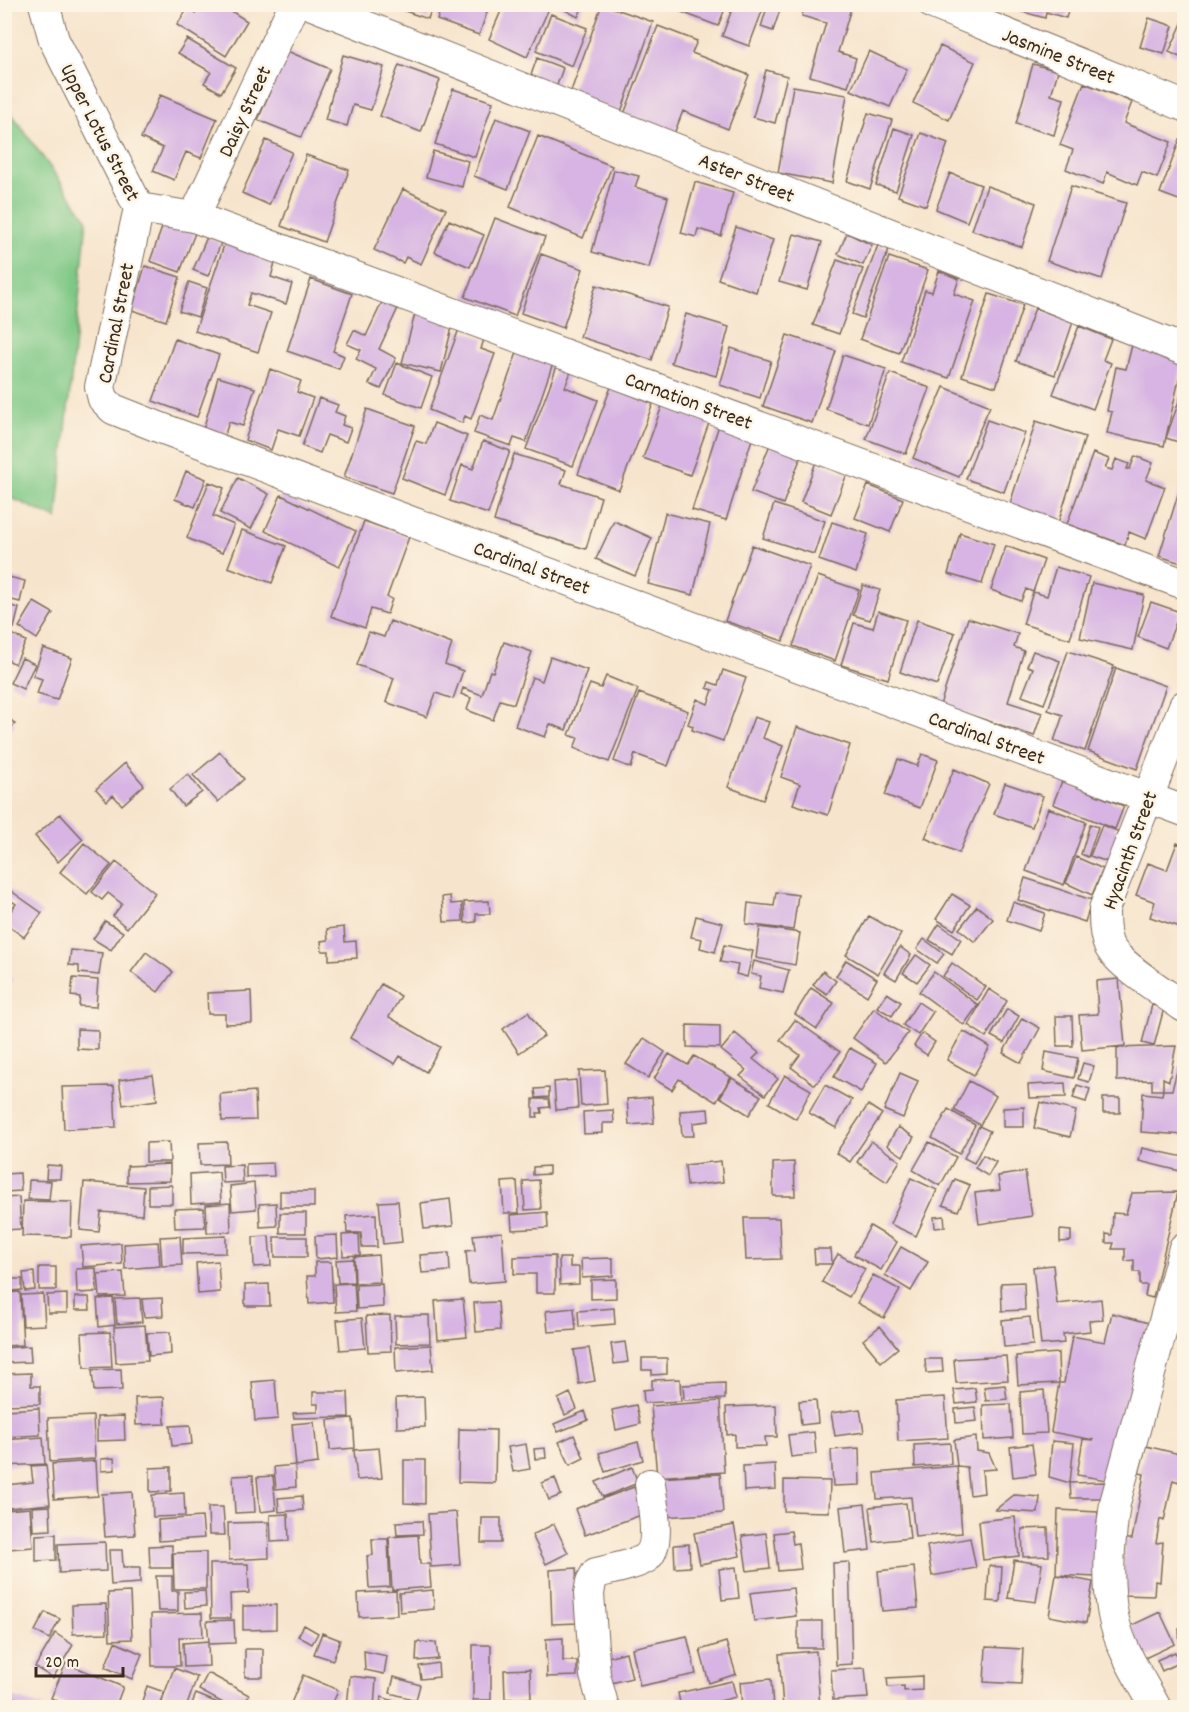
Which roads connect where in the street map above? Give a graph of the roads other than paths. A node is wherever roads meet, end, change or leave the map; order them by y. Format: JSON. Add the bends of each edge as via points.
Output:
{"nodes":[{"id":1,"x":44,"y":4,"type":"edge"},
{"id":2,"x":294,"y":4,"type":"edge"},
{"id":3,"x":310,"y":4,"type":"edge"},
{"id":4,"x":933,"y":4,"type":"edge"},
{"id":5,"x":1185,"y":106,"type":"edge"},
{"id":6,"x":139,"y":208,"type":"junction"},
{"id":7,"x":194,"y":217,"type":"junction"},
{"id":8,"x":1185,"y":350,"type":"edge"},
{"id":9,"x":1185,"y":584,"type":"edge"},
{"id":10,"x":1185,"y":706,"type":"edge"},
{"id":11,"x":1148,"y":797,"type":"junction"},
{"id":12,"x":1185,"y":811,"type":"edge"},
{"id":13,"x":1185,"y":1008,"type":"edge"},
{"id":14,"x":1185,"y":1248,"type":"edge"},
{"id":15,"x":650,"y":1484,"type":"dead end"},
{"id":16,"x":604,"y":1707,"type":"edge"},
{"id":17,"x":1156,"y":1707,"type":"edge"}],
"edges":[{"from":1,"to":6,"type":"street","name":"Upper Lotus Street","via":[[54,40]]},
{"from":2,"to":7,"type":"street","name":"Daisy Street"},
{"from":3,"to":8,"type":"street","name":"Aster Street"},
{"from":4,"to":5,"type":"street","name":"Jasmine Street"},
{"from":6,"to":7,"type":"street","name":"Upper Lotus Street"},
{"from":6,"to":11,"type":"street","name":"Cardinal Street","via":[[100,387],[103,399],[113,409]]},
{"from":7,"to":9,"type":"street","name":"Carnation Street"},
{"from":10,"to":11,"type":"street","name":"Hyacinth Street"},
{"from":11,"to":12,"type":"street","name":"Cardinal Street"},
{"from":11,"to":13,"type":"street","name":"Hyacinth Street","via":[[1104,909],[1104,927],[1109,945],[1119,958]]},
{"from":14,"to":17,"type":"street","via":[[1115,1503],[1110,1541],[1113,1616],[1126,1653]]},
{"from":15,"to":16,"type":"street","via":[[654,1550],[645,1559],[596,1573],[591,1582],[595,1674]]}]}
